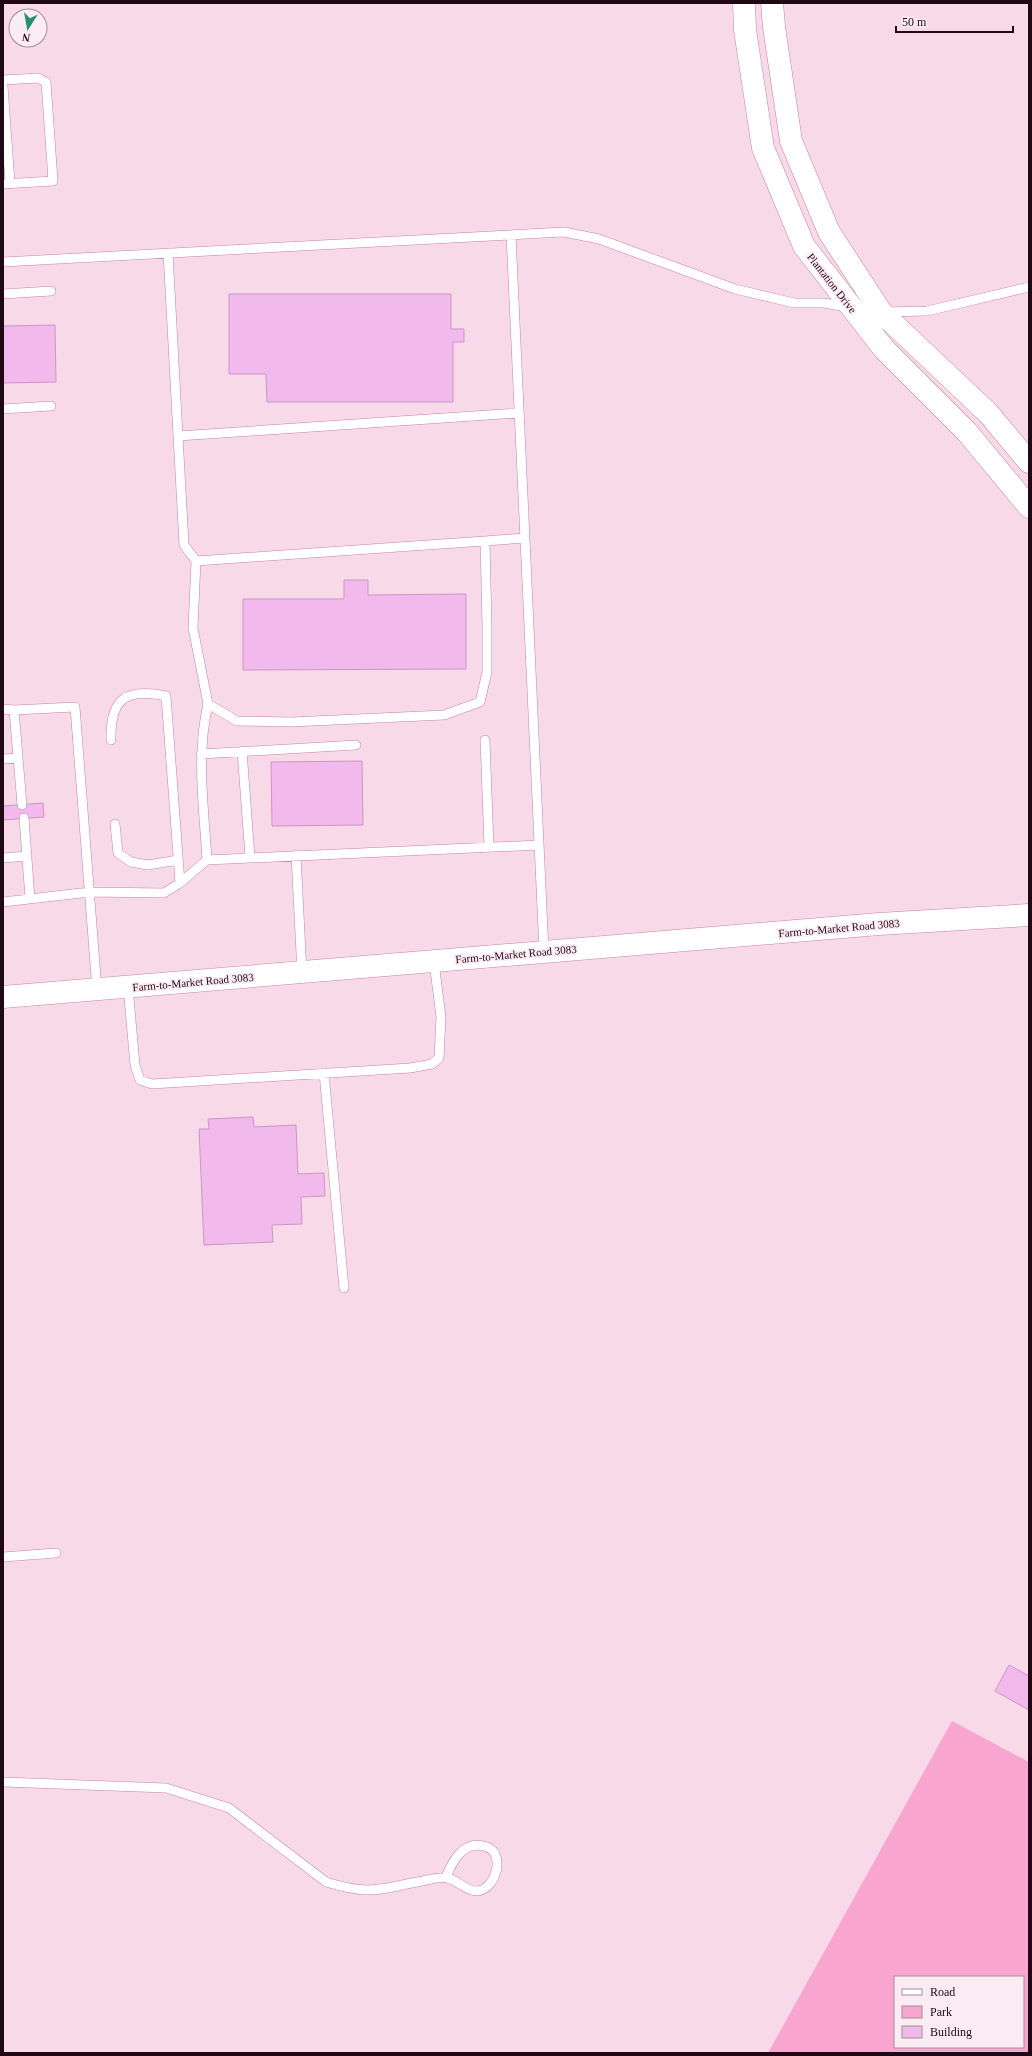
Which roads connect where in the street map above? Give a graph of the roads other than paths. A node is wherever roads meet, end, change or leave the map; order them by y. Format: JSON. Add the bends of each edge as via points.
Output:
{"nodes":[{"id":1,"x":744,"y":3,"type":"edge"},
{"id":2,"x":772,"y":3,"type":"edge"},
{"id":3,"x":3,"y":80,"type":"edge"},
{"id":4,"x":3,"y":86,"type":"edge"},
{"id":5,"x":6,"y":184,"type":"edge"},
{"id":6,"x":511,"y":234,"type":"junction"},
{"id":7,"x":168,"y":253,"type":"junction"},
{"id":8,"x":3,"y":262,"type":"edge"},
{"id":9,"x":1029,"y":287,"type":"edge"},
{"id":10,"x":50,"y":292,"type":"dead end"},
{"id":11,"x":3,"y":294,"type":"edge"},
{"id":12,"x":852,"y":308,"type":"junction"},
{"id":13,"x":881,"y":312,"type":"junction"},
{"id":14,"x":51,"y":406,"type":"dead end"},
{"id":15,"x":3,"y":409,"type":"edge"},
{"id":16,"x":519,"y":413,"type":"junction"},
{"id":17,"x":178,"y":436,"type":"junction"},
{"id":18,"x":1029,"y":462,"type":"edge"},
{"id":19,"x":1029,"y":507,"type":"edge"},
{"id":20,"x":525,"y":538,"type":"junction"},
{"id":21,"x":485,"y":541,"type":"junction"},
{"id":22,"x":196,"y":561,"type":"junction"},
{"id":23,"x":208,"y":704,"type":"junction"},
{"id":24,"x":3,"y":709,"type":"edge"},
{"id":25,"x":14,"y":710,"type":"junction"},
{"id":26,"x":111,"y":740,"type":"dead end"},
{"id":27,"x":484,"y":740,"type":"dead end"},
{"id":28,"x":356,"y":745,"type":"dead end"},
{"id":29,"x":242,"y":751,"type":"junction"},
{"id":30,"x":202,"y":754,"type":"junction"},
{"id":31,"x":18,"y":758,"type":"junction"},
{"id":32,"x":3,"y":759,"type":"edge"},
{"id":33,"x":22,"y":804,"type":"dead end"},
{"id":34,"x":24,"y":818,"type":"dead end"},
{"id":35,"x":115,"y":824,"type":"dead end"},
{"id":36,"x":539,"y":845,"type":"junction"},
{"id":37,"x":489,"y":847,"type":"junction"},
{"id":38,"x":296,"y":855,"type":"junction"},
{"id":39,"x":27,"y":856,"type":"junction"},
{"id":40,"x":250,"y":857,"type":"junction"},
{"id":41,"x":3,"y":858,"type":"edge"},
{"id":42,"x":178,"y":860,"type":"junction"},
{"id":43,"x":207,"y":860,"type":"junction"},
{"id":44,"x":180,"y":883,"type":"junction"},
{"id":45,"x":90,"y":892,"type":"junction"},
{"id":46,"x":30,"y":899,"type":"junction"},
{"id":47,"x":3,"y":902,"type":"edge"},
{"id":48,"x":1029,"y":915,"type":"edge"},
{"id":49,"x":544,"y":952,"type":"junction"},
{"id":50,"x":434,"y":962,"type":"junction"},
{"id":51,"x":302,"y":973,"type":"junction"},
{"id":52,"x":128,"y":987,"type":"junction"},
{"id":53,"x":97,"y":990,"type":"junction"},
{"id":54,"x":3,"y":997,"type":"edge"},
{"id":55,"x":324,"y":1073,"type":"junction"},
{"id":56,"x":344,"y":1288,"type":"dead end"},
{"id":57,"x":56,"y":1553,"type":"dead end"},
{"id":58,"x":3,"y":1557,"type":"edge"},
{"id":59,"x":3,"y":1782,"type":"edge"},
{"id":60,"x":446,"y":1877,"type":"junction"}],
"edges":[{"from":1,"to":12,"type":"street","name":"Plantation Drive","via":[[764,148],[804,246]]},
{"from":2,"to":13,"type":"street","name":"Plantation Drive","via":[[791,141],[828,232]]},
{"from":3,"to":5,"type":"lane","via":[[38,78],[46,82],[53,180]]},
{"from":4,"to":5,"type":"lane"},
{"from":6,"to":7,"type":"lane"},
{"from":6,"to":12,"type":"lane","via":[[564,232],[599,239],[735,289],[794,303]]},
{"from":6,"to":16,"type":"lane"},
{"from":7,"to":8,"type":"lane"},
{"from":7,"to":17,"type":"lane"},
{"from":9,"to":13,"type":"lane","via":[[927,311]]},
{"from":10,"to":11,"type":"lane"},
{"from":12,"to":13,"type":"lane"},
{"from":12,"to":19,"type":"street","name":"Plantation Drive","via":[[884,349],[968,432]]},
{"from":13,"to":18,"type":"street","name":"Plantation Drive","via":[[988,413]]},
{"from":14,"to":15,"type":"lane"},
{"from":16,"to":17,"type":"lane"},
{"from":16,"to":20,"type":"lane"},
{"from":17,"to":22,"type":"lane","via":[[184,545]]},
{"from":20,"to":21,"type":"lane"},
{"from":20,"to":36,"type":"lane"},
{"from":21,"to":22,"type":"lane"},
{"from":21,"to":23,"type":"lane","via":[[487,672],[480,702],[444,715],[291,722],[237,721]]},
{"from":22,"to":23,"type":"lane","via":[[194,628]]},
{"from":23,"to":30,"type":"lane","via":[[202,727]]},
{"from":24,"to":25,"type":"lane"},
{"from":25,"to":31,"type":"lane"},
{"from":25,"to":45,"type":"lane","via":[[75,707]]},
{"from":26,"to":42,"type":"lane","via":[[116,705],[126,697],[147,692],[166,696]]},
{"from":27,"to":37,"type":"lane"},
{"from":28,"to":29,"type":"lane"},
{"from":29,"to":30,"type":"lane"},
{"from":29,"to":40,"type":"lane"},
{"from":30,"to":43,"type":"lane"},
{"from":31,"to":32,"type":"lane"},
{"from":31,"to":33,"type":"lane"},
{"from":34,"to":39,"type":"lane"},
{"from":35,"to":42,"type":"lane","via":[[118,852],[131,862],[148,865]]},
{"from":36,"to":37,"type":"lane"},
{"from":36,"to":49,"type":"lane"},
{"from":37,"to":38,"type":"lane"},
{"from":38,"to":40,"type":"lane"},
{"from":38,"to":51,"type":"lane"},
{"from":39,"to":41,"type":"lane"},
{"from":39,"to":46,"type":"lane"},
{"from":40,"to":43,"type":"lane"},
{"from":42,"to":44,"type":"lane"},
{"from":43,"to":44,"type":"lane"},
{"from":44,"to":45,"type":"lane","via":[[164,893]]},
{"from":45,"to":46,"type":"lane"},
{"from":45,"to":53,"type":"lane"},
{"from":46,"to":47,"type":"lane"},
{"from":48,"to":49,"type":"street","name":"Farm-to-Market Road 3083","via":[[879,924]]},
{"from":49,"to":50,"type":"street","name":"Farm-to-Market Road 3083"},
{"from":50,"to":51,"type":"street","name":"Farm-to-Market Road 3083"},
{"from":50,"to":55,"type":"lane","via":[[441,1017],[439,1058],[432,1064],[410,1068]]},
{"from":51,"to":52,"type":"street","name":"Farm-to-Market Road 3083"},
{"from":52,"to":53,"type":"street","name":"Farm-to-Market Road 3083"},
{"from":52,"to":55,"type":"lane","via":[[135,1065],[140,1080],[152,1084]]},
{"from":53,"to":54,"type":"street","name":"Farm-to-Market Road 3083"},
{"from":55,"to":56,"type":"lane"},
{"from":57,"to":58,"type":"lane"},
{"from":59,"to":60,"type":"lane","via":[[166,1788],[189,1794],[229,1808],[326,1882],[340,1886],[368,1890]]},
{"from":60,"to":60,"type":"lane","via":[[469,1890],[487,1888],[494,1880],[497,1858],[491,1848],[484,1845],[465,1849],[454,1858]]}]}
